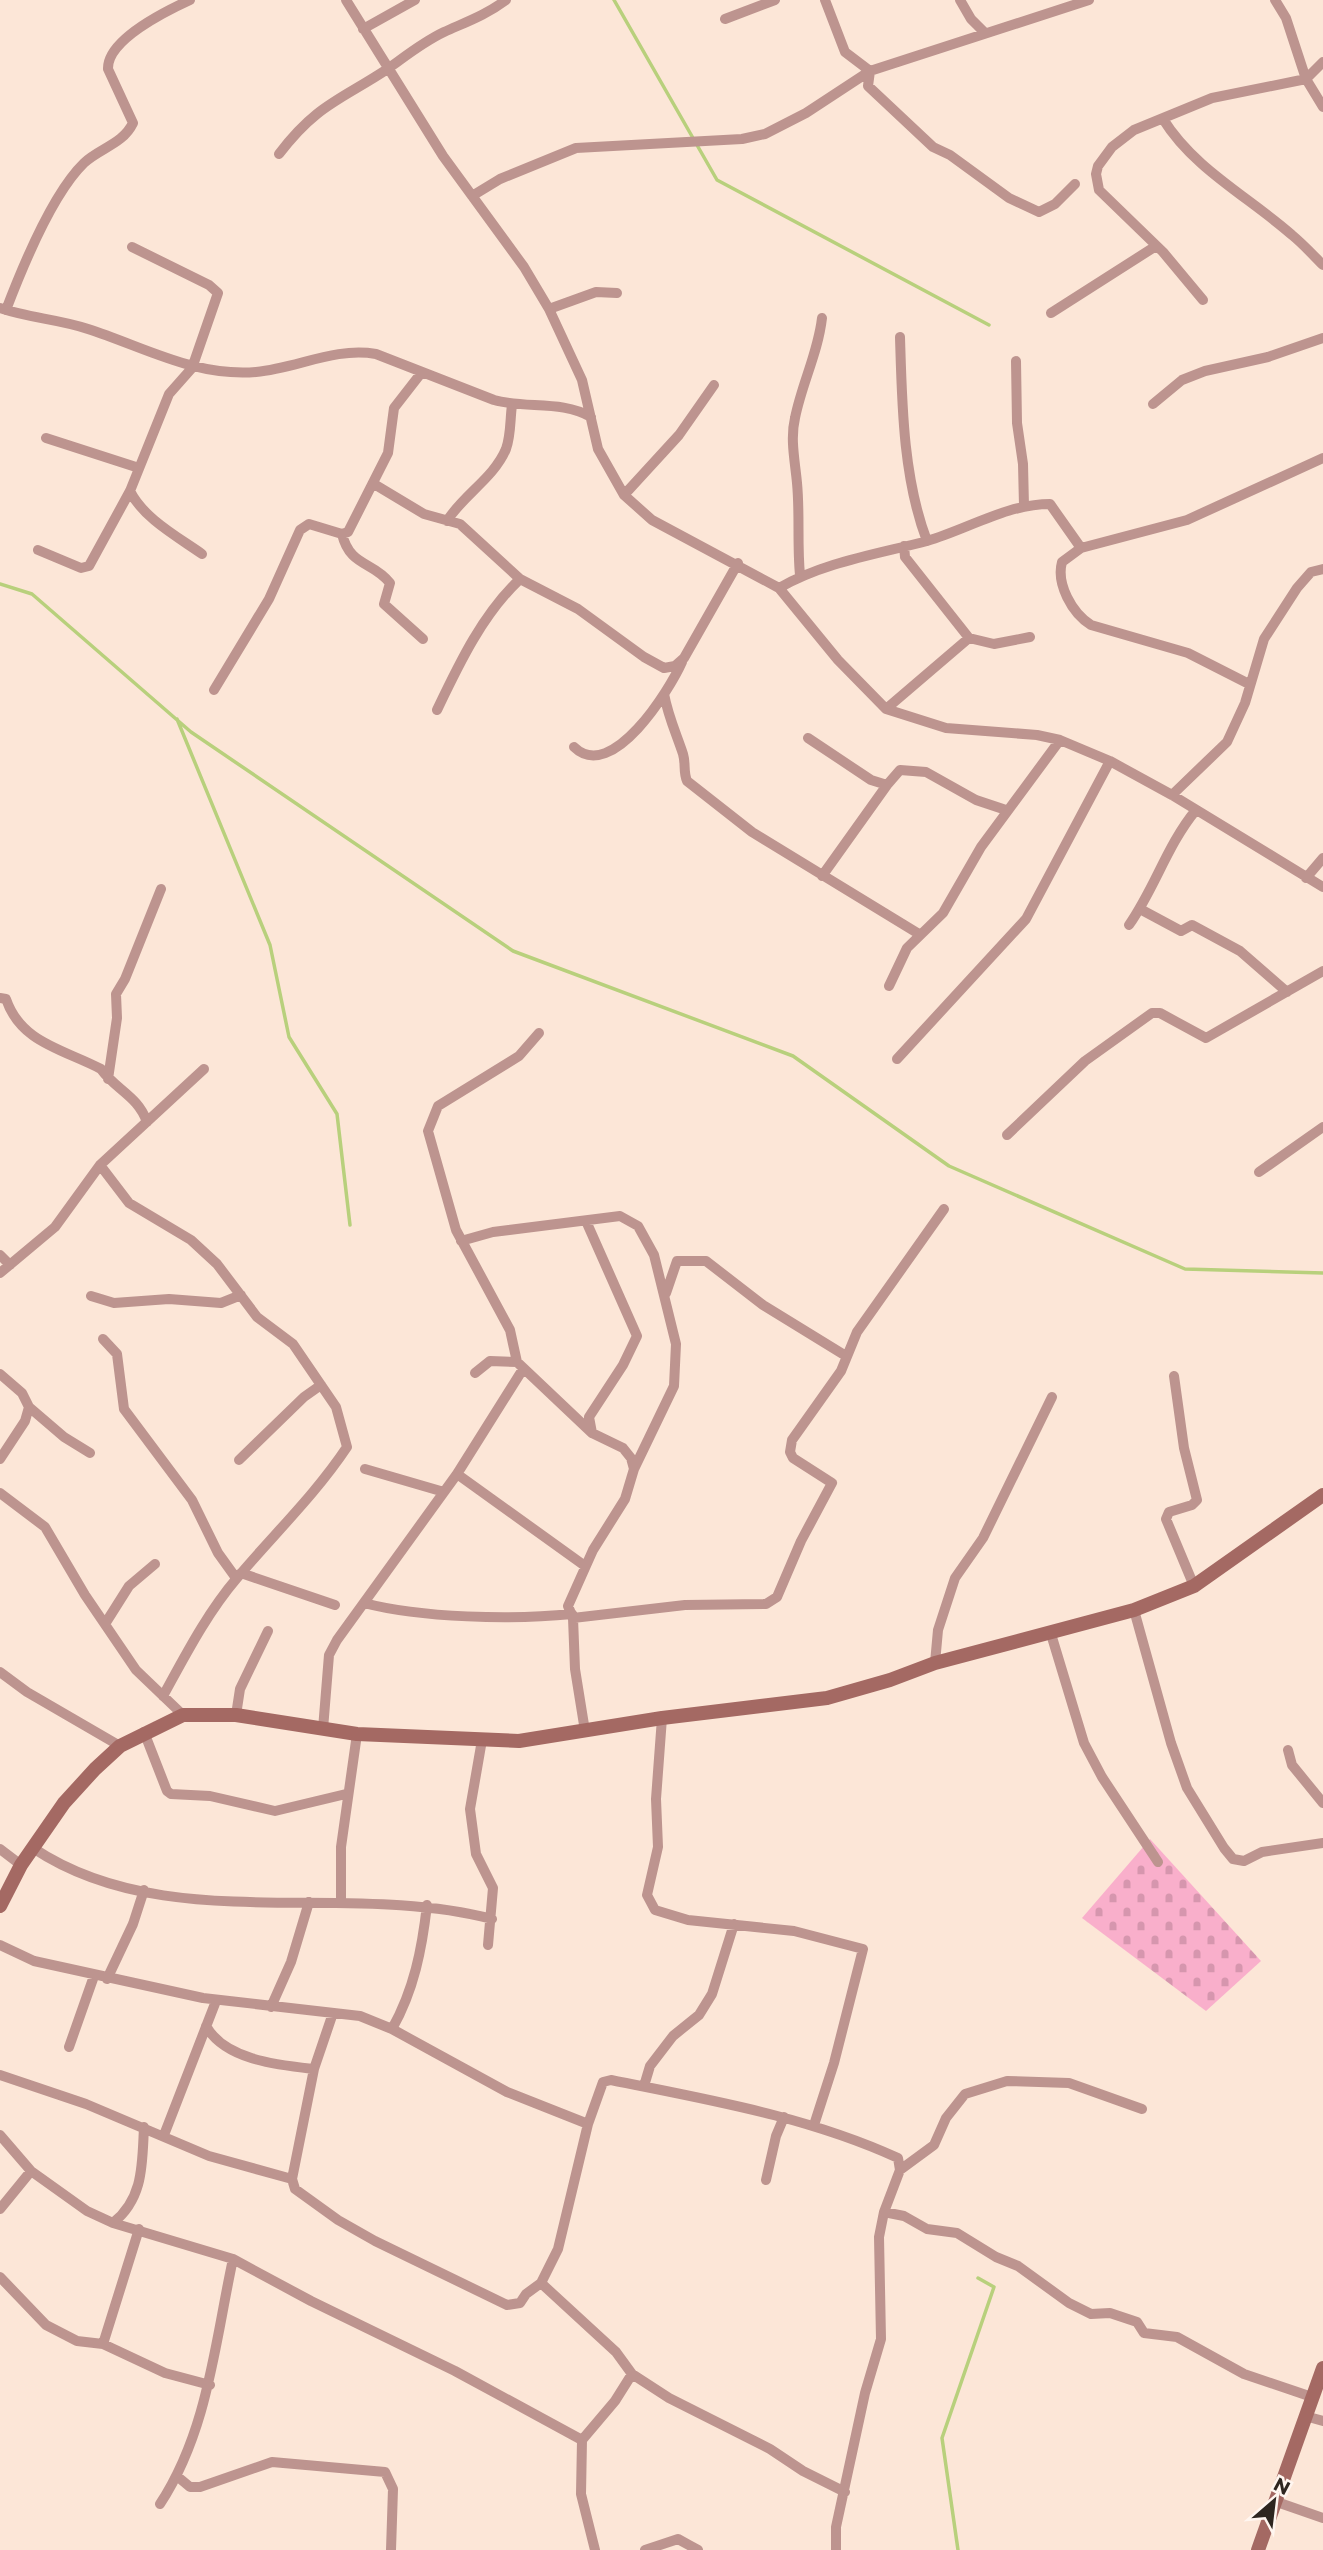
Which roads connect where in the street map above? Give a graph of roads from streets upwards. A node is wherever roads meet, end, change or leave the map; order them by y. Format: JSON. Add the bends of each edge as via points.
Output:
{"nodes":[{"id":1,"x":190,"y":0,"type":"edge"},
{"id":2,"x":346,"y":0,"type":"edge"},
{"id":3,"x":415,"y":0,"type":"edge"},
{"id":4,"x":506,"y":0,"type":"edge"},
{"id":5,"x":775,"y":0,"type":"edge"},
{"id":6,"x":825,"y":0,"type":"edge"},
{"id":7,"x":960,"y":0,"type":"edge"},
{"id":8,"x":1089,"y":0,"type":"edge"},
{"id":9,"x":1275,"y":0,"type":"edge"},
{"id":10,"x":725,"y":19,"type":"dead end"},
{"id":11,"x":363,"y":29,"type":"junction"},
{"id":12,"x":984,"y":32,"type":"junction"},
{"id":13,"x":1323,"y":62,"type":"edge"},
{"id":14,"x":388,"y":68,"type":"junction"},
{"id":15,"x":870,"y":71,"type":"junction"},
{"id":16,"x":1306,"y":79,"type":"junction"},
{"id":17,"x":1323,"y":107,"type":"edge"},
{"id":18,"x":1163,"y":119,"type":"junction"},
{"id":19,"x":279,"y":154,"type":"dead end"},
{"id":20,"x":1075,"y":184,"type":"dead end"},
{"id":21,"x":472,"y":196,"type":"junction"},
{"id":22,"x":1156,"y":246,"type":"junction"},
{"id":23,"x":132,"y":247,"type":"dead end"},
{"id":24,"x":1323,"y":265,"type":"edge"},
{"id":25,"x":617,"y":293,"type":"dead end"},
{"id":26,"x":1203,"y":300,"type":"dead end"},
{"id":27,"x":3,"y":309,"type":"edge"},
{"id":28,"x":549,"y":309,"type":"junction"},
{"id":29,"x":1051,"y":313,"type":"dead end"},
{"id":30,"x":822,"y":318,"type":"dead end"},
{"id":31,"x":900,"y":337,"type":"dead end"},
{"id":32,"x":1323,"y":338,"type":"edge"},
{"id":33,"x":1016,"y":361,"type":"dead end"},
{"id":34,"x":192,"y":368,"type":"junction"},
{"id":35,"x":422,"y":372,"type":"junction"},
{"id":36,"x":714,"y":385,"type":"dead end"},
{"id":37,"x":1153,"y":404,"type":"dead end"},
{"id":38,"x":512,"y":405,"type":"junction"},
{"id":39,"x":591,"y":417,"type":"junction"},
{"id":40,"x":46,"y":438,"type":"dead end"},
{"id":41,"x":1323,"y":458,"type":"edge"},
{"id":42,"x":139,"y":468,"type":"junction"},
{"id":43,"x":374,"y":484,"type":"junction"},
{"id":44,"x":130,"y":491,"type":"junction"},
{"id":45,"x":624,"y":495,"type":"junction"},
{"id":46,"x":1024,"y":506,"type":"junction"},
{"id":47,"x":447,"y":521,"type":"junction"},
{"id":48,"x":342,"y":534,"type":"junction"},
{"id":49,"x":927,"y":541,"type":"junction"},
{"id":50,"x":904,"y":547,"type":"junction"},
{"id":51,"x":1081,"y":548,"type":"junction"},
{"id":52,"x":38,"y":550,"type":"dead end"},
{"id":53,"x":202,"y":554,"type":"dead end"},
{"id":54,"x":738,"y":563,"type":"junction"},
{"id":55,"x":1323,"y":569,"type":"edge"},
{"id":56,"x":800,"y":576,"type":"junction"},
{"id":57,"x":520,"y":579,"type":"junction"},
{"id":58,"x":779,"y":587,"type":"junction"},
{"id":59,"x":1030,"y":637,"type":"dead end"},
{"id":60,"x":969,"y":638,"type":"junction"},
{"id":61,"x":423,"y":639,"type":"dead end"},
{"id":62,"x":684,"y":658,"type":"junction"},
{"id":63,"x":1249,"y":684,"type":"junction"},
{"id":64,"x":214,"y":690,"type":"dead end"},
{"id":65,"x":664,"y":694,"type":"junction"},
{"id":66,"x":886,"y":709,"type":"junction"},
{"id":67,"x":437,"y":710,"type":"dead end"},
{"id":68,"x":808,"y":738,"type":"dead end"},
{"id":69,"x":1060,"y":740,"type":"junction"},
{"id":70,"x":574,"y":747,"type":"dead end"},
{"id":71,"x":1110,"y":761,"type":"junction"},
{"id":72,"x":887,"y":785,"type":"junction"},
{"id":73,"x":1172,"y":795,"type":"junction"},
{"id":74,"x":1006,"y":810,"type":"junction"},
{"id":75,"x":1196,"y":810,"type":"junction"},
{"id":76,"x":1323,"y":858,"type":"edge"},
{"id":77,"x":822,"y":876,"type":"junction"},
{"id":78,"x":1306,"y":878,"type":"junction"},
{"id":79,"x":1323,"y":887,"type":"edge"},
{"id":80,"x":161,"y":889,"type":"dead end"},
{"id":81,"x":1140,"y":909,"type":"junction"},
{"id":82,"x":1129,"y":925,"type":"dead end"},
{"id":83,"x":919,"y":934,"type":"junction"},
{"id":84,"x":1323,"y":971,"type":"edge"},
{"id":85,"x":889,"y":986,"type":"dead end"},
{"id":86,"x":1287,"y":992,"type":"junction"},
{"id":87,"x":0,"y":998,"type":"edge"},
{"id":88,"x":539,"y":1033,"type":"dead end"},
{"id":89,"x":898,"y":1059,"type":"dead end"},
{"id":90,"x":204,"y":1069,"type":"dead end"},
{"id":91,"x":108,"y":1079,"type":"junction"},
{"id":92,"x":147,"y":1122,"type":"junction"},
{"id":93,"x":1323,"y":1127,"type":"edge"},
{"id":94,"x":1007,"y":1135,"type":"dead end"},
{"id":95,"x":100,"y":1165,"type":"junction"},
{"id":96,"x":1259,"y":1172,"type":"dead end"},
{"id":97,"x":944,"y":1209,"type":"dead end"},
{"id":98,"x":586,"y":1221,"type":"junction"},
{"id":99,"x":461,"y":1241,"type":"junction"},
{"id":100,"x":0,"y":1255,"type":"edge"},
{"id":101,"x":10,"y":1265,"type":"junction"},
{"id":102,"x":0,"y":1273,"type":"edge"},
{"id":103,"x":666,"y":1293,"type":"junction"},
{"id":104,"x":91,"y":1296,"type":"dead end"},
{"id":105,"x":241,"y":1296,"type":"junction"},
{"id":106,"x":103,"y":1339,"type":"dead end"},
{"id":107,"x":846,"y":1356,"type":"junction"},
{"id":108,"x":520,"y":1365,"type":"junction"},
{"id":109,"x":475,"y":1373,"type":"dead end"},
{"id":110,"x":0,"y":1374,"type":"edge"},
{"id":111,"x":1174,"y":1376,"type":"dead end"},
{"id":112,"x":321,"y":1385,"type":"junction"},
{"id":113,"x":1052,"y":1397,"type":"dead end"},
{"id":114,"x":29,"y":1407,"type":"junction"},
{"id":115,"x":592,"y":1433,"type":"junction"},
{"id":116,"x":90,"y":1452,"type":"dead end"},
{"id":117,"x":0,"y":1459,"type":"edge"},
{"id":118,"x":239,"y":1460,"type":"dead end"},
{"id":119,"x":365,"y":1469,"type":"dead end"},
{"id":120,"x":634,"y":1469,"type":"junction"},
{"id":121,"x":457,"y":1474,"type":"junction"},
{"id":122,"x":444,"y":1492,"type":"junction"},
{"id":123,"x":0,"y":1493,"type":"edge"},
{"id":124,"x":1323,"y":1495,"type":"edge"},
{"id":125,"x":155,"y":1564,"type":"dead end"},
{"id":126,"x":585,"y":1566,"type":"junction"},
{"id":127,"x":239,"y":1576,"type":"junction"},
{"id":128,"x":1194,"y":1586,"type":"junction"},
{"id":129,"x":364,"y":1603,"type":"junction"},
{"id":130,"x":335,"y":1605,"type":"dead end"},
{"id":131,"x":1134,"y":1610,"type":"junction"},
{"id":132,"x":572,"y":1616,"type":"junction"},
{"id":133,"x":104,"y":1624,"type":"junction"},
{"id":134,"x":268,"y":1631,"type":"dead end"},
{"id":135,"x":1051,"y":1634,"type":"junction"},
{"id":136,"x":935,"y":1663,"type":"junction"},
{"id":137,"x":0,"y":1672,"type":"edge"},
{"id":138,"x":163,"y":1696,"type":"junction"},
{"id":139,"x":183,"y":1715,"type":"junction"},
{"id":140,"x":236,"y":1715,"type":"junction"},
{"id":141,"x":662,"y":1718,"type":"junction"},
{"id":142,"x":323,"y":1729,"type":"junction"},
{"id":143,"x":585,"y":1731,"type":"junction"},
{"id":144,"x":144,"y":1732,"type":"junction"},
{"id":145,"x":357,"y":1734,"type":"junction"},
{"id":146,"x":482,"y":1740,"type":"junction"},
{"id":147,"x":120,"y":1746,"type":"junction"},
{"id":148,"x":1288,"y":1750,"type":"dead end"},
{"id":149,"x":346,"y":1794,"type":"junction"},
{"id":150,"x":1323,"y":1803,"type":"edge"},
{"id":151,"x":1323,"y":1843,"type":"edge"},
{"id":152,"x":33,"y":1848,"type":"junction"},
{"id":153,"x":0,"y":1849,"type":"edge"},
{"id":154,"x":1158,"y":1862,"type":"dead end"},
{"id":155,"x":21,"y":1865,"type":"junction"},
{"id":156,"x":144,"y":1890,"type":"junction"},
{"id":157,"x":341,"y":1901,"type":"junction"},
{"id":158,"x":309,"y":1902,"type":"junction"},
{"id":159,"x":427,"y":1905,"type":"junction"},
{"id":160,"x":0,"y":1906,"type":"edge"},
{"id":161,"x":492,"y":1919,"type":"junction"},
{"id":162,"x":734,"y":1924,"type":"junction"},
{"id":163,"x":0,"y":1945,"type":"edge"},
{"id":164,"x":488,"y":1945,"type":"dead end"},
{"id":165,"x":94,"y":1976,"type":"junction"},
{"id":166,"x":107,"y":1979,"type":"junction"},
{"id":167,"x":216,"y":2001,"type":"junction"},
{"id":168,"x":271,"y":2007,"type":"junction"},
{"id":169,"x":333,"y":2013,"type":"junction"},
{"id":170,"x":206,"y":2026,"type":"junction"},
{"id":171,"x":392,"y":2029,"type":"junction"},
{"id":172,"x":69,"y":2048,"type":"dead end"},
{"id":173,"x":314,"y":2069,"type":"junction"},
{"id":174,"x":0,"y":2076,"type":"edge"},
{"id":175,"x":644,"y":2086,"type":"junction"},
{"id":176,"x":1142,"y":2109,"type":"dead end"},
{"id":177,"x":784,"y":2117,"type":"junction"},
{"id":178,"x":588,"y":2124,"type":"junction"},
{"id":179,"x":814,"y":2125,"type":"junction"},
{"id":180,"x":144,"y":2127,"type":"junction"},
{"id":181,"x":0,"y":2135,"type":"edge"},
{"id":182,"x":164,"y":2135,"type":"junction"},
{"id":183,"x":900,"y":2170,"type":"junction"},
{"id":184,"x":31,"y":2171,"type":"junction"},
{"id":185,"x":292,"y":2179,"type":"junction"},
{"id":186,"x":766,"y":2180,"type":"dead end"},
{"id":187,"x":0,"y":2209,"type":"edge"},
{"id":188,"x":884,"y":2212,"type":"junction"},
{"id":189,"x":113,"y":2223,"type":"junction"},
{"id":190,"x":139,"y":2229,"type":"junction"},
{"id":191,"x":233,"y":2259,"type":"junction"},
{"id":192,"x":0,"y":2277,"type":"edge"},
{"id":193,"x":541,"y":2283,"type":"junction"},
{"id":194,"x":103,"y":2344,"type":"junction"},
{"id":195,"x":1323,"y":2368,"type":"edge"},
{"id":196,"x":632,"y":2374,"type":"junction"},
{"id":197,"x":210,"y":2385,"type":"junction"},
{"id":198,"x":1312,"y":2396,"type":"junction"},
{"id":199,"x":1305,"y":2416,"type":"junction"},
{"id":200,"x":1323,"y":2421,"type":"edge"},
{"id":201,"x":582,"y":2440,"type":"junction"},
{"id":202,"x":178,"y":2477,"type":"junction"},
{"id":203,"x":845,"y":2493,"type":"junction"},
{"id":204,"x":1274,"y":2501,"type":"junction"},
{"id":205,"x":160,"y":2504,"type":"dead end"},
{"id":206,"x":1323,"y":2518,"type":"edge"},
{"id":207,"x":391,"y":2550,"type":"edge"},
{"id":208,"x":595,"y":2550,"type":"edge"},
{"id":209,"x":645,"y":2550,"type":"edge"},
{"id":210,"x":698,"y":2550,"type":"edge"},
{"id":211,"x":836,"y":2550,"type":"edge"},
{"id":212,"x":1258,"y":2550,"type":"edge"}],
"edges":[{"from":1,"to":27,"type":"street","via":[[152,19],[107,60],[133,123],[123,138],[85,162],[72,177]]},
{"from":2,"to":11,"type":"street"},
{"from":3,"to":11,"type":"street"},
{"from":4,"to":14,"type":"street","via":[[403,55]]},
{"from":5,"to":10,"type":"street"},
{"from":6,"to":15,"type":"street","via":[[845,52]]},
{"from":7,"to":12,"type":"street"},
{"from":8,"to":12,"type":"street"},
{"from":9,"to":16,"type":"street","via":[[1286,18]]},
{"from":11,"to":14,"type":"street"},
{"from":12,"to":15,"type":"street"},
{"from":13,"to":16,"type":"street"},
{"from":14,"to":19,"type":"street","via":[[325,105],[301,125]]},
{"from":14,"to":21,"type":"street"},
{"from":15,"to":20,"type":"street","via":[[868,86],[914,132],[1022,206],[1039,212],[1047,209]]},
{"from":15,"to":21,"type":"street","via":[[765,134],[576,148],[500,179]]},
{"from":16,"to":17,"type":"street"},
{"from":16,"to":18,"type":"street","via":[[1212,98]]},
{"from":18,"to":22,"type":"street","via":[[1134,130],[1112,147],[1096,174],[1099,190]]},
{"from":18,"to":24,"type":"street","via":[[1188,151]]},
{"from":21,"to":28,"type":"street"},
{"from":22,"to":26,"type":"street"},
{"from":22,"to":29,"type":"street"},
{"from":23,"to":34,"type":"street","via":[[218,293]]},
{"from":25,"to":28,"type":"street","via":[[596,292]]},
{"from":27,"to":34,"type":"street","via":[[86,328]]},
{"from":28,"to":39,"type":"street","via":[[582,380]]},
{"from":30,"to":56,"type":"street","via":[[818,347],[794,420]]},
{"from":31,"to":49,"type":"street","via":[[910,468]]},
{"from":32,"to":37,"type":"street","via":[[1268,357],[1205,370],[1182,380]]},
{"from":33,"to":46,"type":"street"},
{"from":34,"to":35,"type":"street","via":[[257,372],[359,351]]},
{"from":34,"to":42,"type":"street","via":[[169,394]]},
{"from":35,"to":38,"type":"street"},
{"from":35,"to":43,"type":"street","via":[[394,408],[388,453]]},
{"from":36,"to":45,"type":"street","via":[[679,435]]},
{"from":38,"to":39,"type":"street","via":[[577,409]]},
{"from":38,"to":47,"type":"street","via":[[507,447],[498,464]]},
{"from":39,"to":45,"type":"street","via":[[598,449]]},
{"from":40,"to":42,"type":"street"},
{"from":41,"to":51,"type":"street","via":[[1186,520]]},
{"from":42,"to":44,"type":"street"},
{"from":43,"to":47,"type":"street","via":[[416,510]]},
{"from":43,"to":48,"type":"street","via":[[348,532]]},
{"from":44,"to":52,"type":"street","via":[[89,566],[81,568]]},
{"from":44,"to":53,"type":"street","via":[[140,507]]},
{"from":45,"to":54,"type":"street","via":[[652,520]]},
{"from":46,"to":49,"type":"street"},
{"from":46,"to":51,"type":"street","via":[[1050,505]]},
{"from":47,"to":57,"type":"street","via":[[460,524]]},
{"from":48,"to":61,"type":"street","via":[[353,557],[390,583],[384,604]]},
{"from":48,"to":64,"type":"street","via":[[309,524],[300,530],[268,599]]},
{"from":49,"to":50,"type":"street"},
{"from":50,"to":56,"type":"street"},
{"from":50,"to":60,"type":"street","via":[[905,557]]},
{"from":51,"to":63,"type":"street","via":[[1062,562],[1059,573],[1079,617],[1091,625],[1188,653]]},
{"from":54,"to":58,"type":"street"},
{"from":54,"to":62,"type":"street"},
{"from":55,"to":63,"type":"street","via":[[1311,572],[1297,587],[1264,639]]},
{"from":56,"to":58,"type":"street"},
{"from":57,"to":62,"type":"street","via":[[578,609],[664,668]]},
{"from":57,"to":67,"type":"street","via":[[496,605],[466,651]]},
{"from":58,"to":66,"type":"street","via":[[838,660]]},
{"from":59,"to":60,"type":"street","via":[[994,644]]},
{"from":60,"to":66,"type":"street"},
{"from":62,"to":65,"type":"street"},
{"from":63,"to":73,"type":"street","via":[[1227,742]]},
{"from":65,"to":70,"type":"street","via":[[640,728],[614,746],[591,755]]},
{"from":65,"to":77,"type":"street","via":[[687,781],[752,832]]},
{"from":66,"to":69,"type":"street","via":[[946,728]]},
{"from":68,"to":72,"type":"street","via":[[871,780]]},
{"from":69,"to":71,"type":"street"},
{"from":69,"to":74,"type":"street"},
{"from":71,"to":73,"type":"street"},
{"from":71,"to":89,"type":"street","via":[[1026,919]]},
{"from":72,"to":74,"type":"street","via":[[900,770],[926,772],[976,800]]},
{"from":72,"to":77,"type":"street"},
{"from":73,"to":75,"type":"street"},
{"from":74,"to":83,"type":"street","via":[[943,913]]},
{"from":75,"to":78,"type":"street"},
{"from":75,"to":81,"type":"street","via":[[1167,851]]},
{"from":76,"to":78,"type":"street"},
{"from":77,"to":83,"type":"street"},
{"from":78,"to":79,"type":"street"},
{"from":80,"to":91,"type":"street","via":[[116,994]]},
{"from":81,"to":82,"type":"street"},
{"from":81,"to":86,"type":"street","via":[[1181,931],[1192,925],[1240,951]]},
{"from":83,"to":85,"type":"street"},
{"from":84,"to":86,"type":"street"},
{"from":86,"to":94,"type":"street","via":[[1206,1038],[1152,1013],[1086,1061]]},
{"from":87,"to":91,"type":"street","via":[[6,999],[11,1015],[26,1033],[101,1069]]},
{"from":88,"to":99,"type":"street","via":[[519,1056],[438,1107],[428,1131]]},
{"from":90,"to":92,"type":"street"},
{"from":91,"to":92,"type":"street","via":[[137,1101]]},
{"from":92,"to":95,"type":"street"},
{"from":93,"to":96,"type":"street"},
{"from":95,"to":101,"type":"street","via":[[55,1227]]},
{"from":95,"to":105,"type":"street","via":[[129,1203],[191,1240]]},
{"from":97,"to":107,"type":"street"},
{"from":98,"to":99,"type":"street","via":[[493,1232]]},
{"from":98,"to":103,"type":"street","via":[[620,1216],[638,1226],[654,1255]]},
{"from":98,"to":115,"type":"street","via":[[637,1336],[589,1417]]},
{"from":99,"to":108,"type":"street","via":[[510,1330]]},
{"from":100,"to":101,"type":"street"},
{"from":101,"to":102,"type":"street"},
{"from":103,"to":107,"type":"street","via":[[677,1261],[706,1261],[763,1305]]},
{"from":103,"to":120,"type":"street","via":[[676,1344],[674,1386]]},
{"from":104,"to":105,"type":"street","via":[[114,1303],[169,1299],[221,1303]]},
{"from":105,"to":112,"type":"street","via":[[257,1317],[293,1344]]},
{"from":106,"to":127,"type":"street","via":[[117,1354],[124,1409],[192,1500],[218,1553]]},
{"from":107,"to":132,"type":"street","via":[[833,1383],[792,1440],[793,1458],[832,1483],[777,1597],[751,1606],[685,1605]]},
{"from":108,"to":109,"type":"street","via":[[490,1361]]},
{"from":108,"to":115,"type":"street"},
{"from":108,"to":121,"type":"street"},
{"from":110,"to":114,"type":"street","via":[[22,1393]]},
{"from":111,"to":128,"type":"street","via":[[1197,1500],[1169,1512],[1166,1519]]},
{"from":112,"to":118,"type":"street"},
{"from":112,"to":127,"type":"street","via":[[336,1407],[347,1447],[323,1484]]},
{"from":113,"to":136,"type":"street","via":[[983,1538],[955,1578],[938,1630]]},
{"from":114,"to":116,"type":"street"},
{"from":114,"to":117,"type":"street"},
{"from":115,"to":120,"type":"street","via":[[623,1448]]},
{"from":119,"to":122,"type":"street"},
{"from":120,"to":126,"type":"street","via":[[625,1499]]},
{"from":121,"to":122,"type":"street"},
{"from":121,"to":126,"type":"street"},
{"from":122,"to":129,"type":"street"},
{"from":123,"to":133,"type":"street","via":[[45,1527]]},
{"from":124,"to":128,"type":"street"},
{"from":125,"to":133,"type":"street","via":[[129,1586]]},
{"from":126,"to":132,"type":"street","via":[[568,1606]]},
{"from":127,"to":130,"type":"street"},
{"from":127,"to":138,"type":"street","via":[[201,1629]]},
{"from":128,"to":131,"type":"street"},
{"from":129,"to":132,"type":"street","via":[[390,1610],[453,1614]]},
{"from":129,"to":142,"type":"street","via":[[329,1655]]},
{"from":131,"to":135,"type":"street"},
{"from":131,"to":151,"type":"street","via":[[1187,1788],[1224,1849],[1233,1858],[1244,1860],[1262,1852]]},
{"from":132,"to":143,"type":"street"},
{"from":133,"to":138,"type":"street","via":[[136,1670]]},
{"from":134,"to":140,"type":"street","via":[[240,1689]]},
{"from":135,"to":136,"type":"street"},
{"from":135,"to":154,"type":"street","via":[[1084,1743]]},
{"from":136,"to":141,"type":"street","via":[[827,1698]]},
{"from":137,"to":147,"type":"street"},
{"from":138,"to":139,"type":"street"},
{"from":139,"to":140,"type":"street"},
{"from":139,"to":144,"type":"street"},
{"from":140,"to":142,"type":"street"},
{"from":141,"to":143,"type":"street"},
{"from":141,"to":162,"type":"street","via":[[658,1847],[648,1899],[655,1910],[666,1914]]},
{"from":142,"to":145,"type":"street"},
{"from":143,"to":146,"type":"street","via":[[519,1741]]},
{"from":144,"to":147,"type":"street"},
{"from":144,"to":149,"type":"street","via":[[171,1794],[210,1796],[275,1811]]},
{"from":145,"to":146,"type":"street"},
{"from":145,"to":149,"type":"street"},
{"from":146,"to":161,"type":"street","via":[[470,1809],[477,1854],[493,1888]]},
{"from":147,"to":152,"type":"street","via":[[64,1803]]},
{"from":148,"to":150,"type":"street","via":[[1292,1765]]},
{"from":149,"to":157,"type":"street"},
{"from":152,"to":155,"type":"street"},
{"from":152,"to":156,"type":"street","via":[[90,1879]]},
{"from":153,"to":155,"type":"street"},
{"from":155,"to":160,"type":"street"},
{"from":156,"to":158,"type":"street","via":[[198,1901]]},
{"from":156,"to":166,"type":"street"},
{"from":157,"to":158,"type":"street"},
{"from":157,"to":159,"type":"street"},
{"from":158,"to":168,"type":"street"},
{"from":159,"to":161,"type":"street"},
{"from":159,"to":171,"type":"street","via":[[415,1977]]},
{"from":161,"to":164,"type":"street"},
{"from":162,"to":175,"type":"street","via":[[712,1994],[699,2015],[673,2036],[650,2066]]},
{"from":162,"to":179,"type":"street","via":[[794,1931],[863,1949]]},
{"from":163,"to":165,"type":"street","via":[[34,1961]]},
{"from":165,"to":166,"type":"street"},
{"from":165,"to":172,"type":"street"},
{"from":166,"to":167,"type":"street"},
{"from":167,"to":168,"type":"street"},
{"from":167,"to":170,"type":"street"},
{"from":168,"to":169,"type":"street"},
{"from":169,"to":171,"type":"street","via":[[360,2016]]},
{"from":169,"to":173,"type":"street"},
{"from":170,"to":173,"type":"street","via":[[223,2046],[276,2065]]},
{"from":170,"to":182,"type":"street"},
{"from":171,"to":178,"type":"street","via":[[507,2092]]},
{"from":173,"to":185,"type":"street"},
{"from":174,"to":180,"type":"street"},
{"from":175,"to":177,"type":"street"},
{"from":175,"to":178,"type":"street","via":[[603,2082]]},
{"from":176,"to":183,"type":"street","via":[[1069,2083],[1007,2081],[965,2094],[946,2118],[934,2145]]},
{"from":177,"to":179,"type":"street"},
{"from":177,"to":186,"type":"street"},
{"from":178,"to":193,"type":"street","via":[[558,2249]]},
{"from":179,"to":183,"type":"street","via":[[898,2158]]},
{"from":180,"to":182,"type":"street"},
{"from":180,"to":189,"type":"street","via":[[138,2192],[127,2212]]},
{"from":181,"to":184,"type":"street"},
{"from":182,"to":185,"type":"street","via":[[209,2156]]},
{"from":183,"to":188,"type":"street"},
{"from":184,"to":187,"type":"street"},
{"from":184,"to":189,"type":"street","via":[[60,2194]]},
{"from":185,"to":193,"type":"street","via":[[302,2196],[338,2220],[507,2305],[520,2303]]},
{"from":188,"to":198,"type":"street","via":[[926,2229],[957,2233],[1091,2314],[1110,2312],[1137,2322],[1144,2333],[1177,2337],[1244,2374]]},
{"from":188,"to":203,"type":"street","via":[[879,2237],[881,2339]]},
{"from":189,"to":190,"type":"street"},
{"from":190,"to":191,"type":"street"},
{"from":190,"to":194,"type":"street"},
{"from":191,"to":197,"type":"street"},
{"from":191,"to":201,"type":"street"},
{"from":192,"to":194,"type":"street","via":[[46,2325],[78,2341]]},
{"from":193,"to":196,"type":"street","via":[[616,2352]]},
{"from":194,"to":197,"type":"street","via":[[165,2373]]},
{"from":195,"to":198,"type":"street"},
{"from":196,"to":201,"type":"street"},
{"from":196,"to":203,"type":"street"},
{"from":197,"to":202,"type":"street"},
{"from":198,"to":199,"type":"street"},
{"from":199,"to":200,"type":"street"},
{"from":199,"to":204,"type":"street"},
{"from":201,"to":208,"type":"street","via":[[581,2494]]},
{"from":202,"to":205,"type":"street"},
{"from":202,"to":207,"type":"street","via":[[190,2487],[200,2487],[272,2462],[384,2472],[393,2489]]},
{"from":203,"to":211,"type":"street","via":[[835,2528]]},
{"from":204,"to":206,"type":"street"},
{"from":204,"to":212,"type":"street"},
{"from":209,"to":210,"type":"street","via":[[678,2539]]}]}
